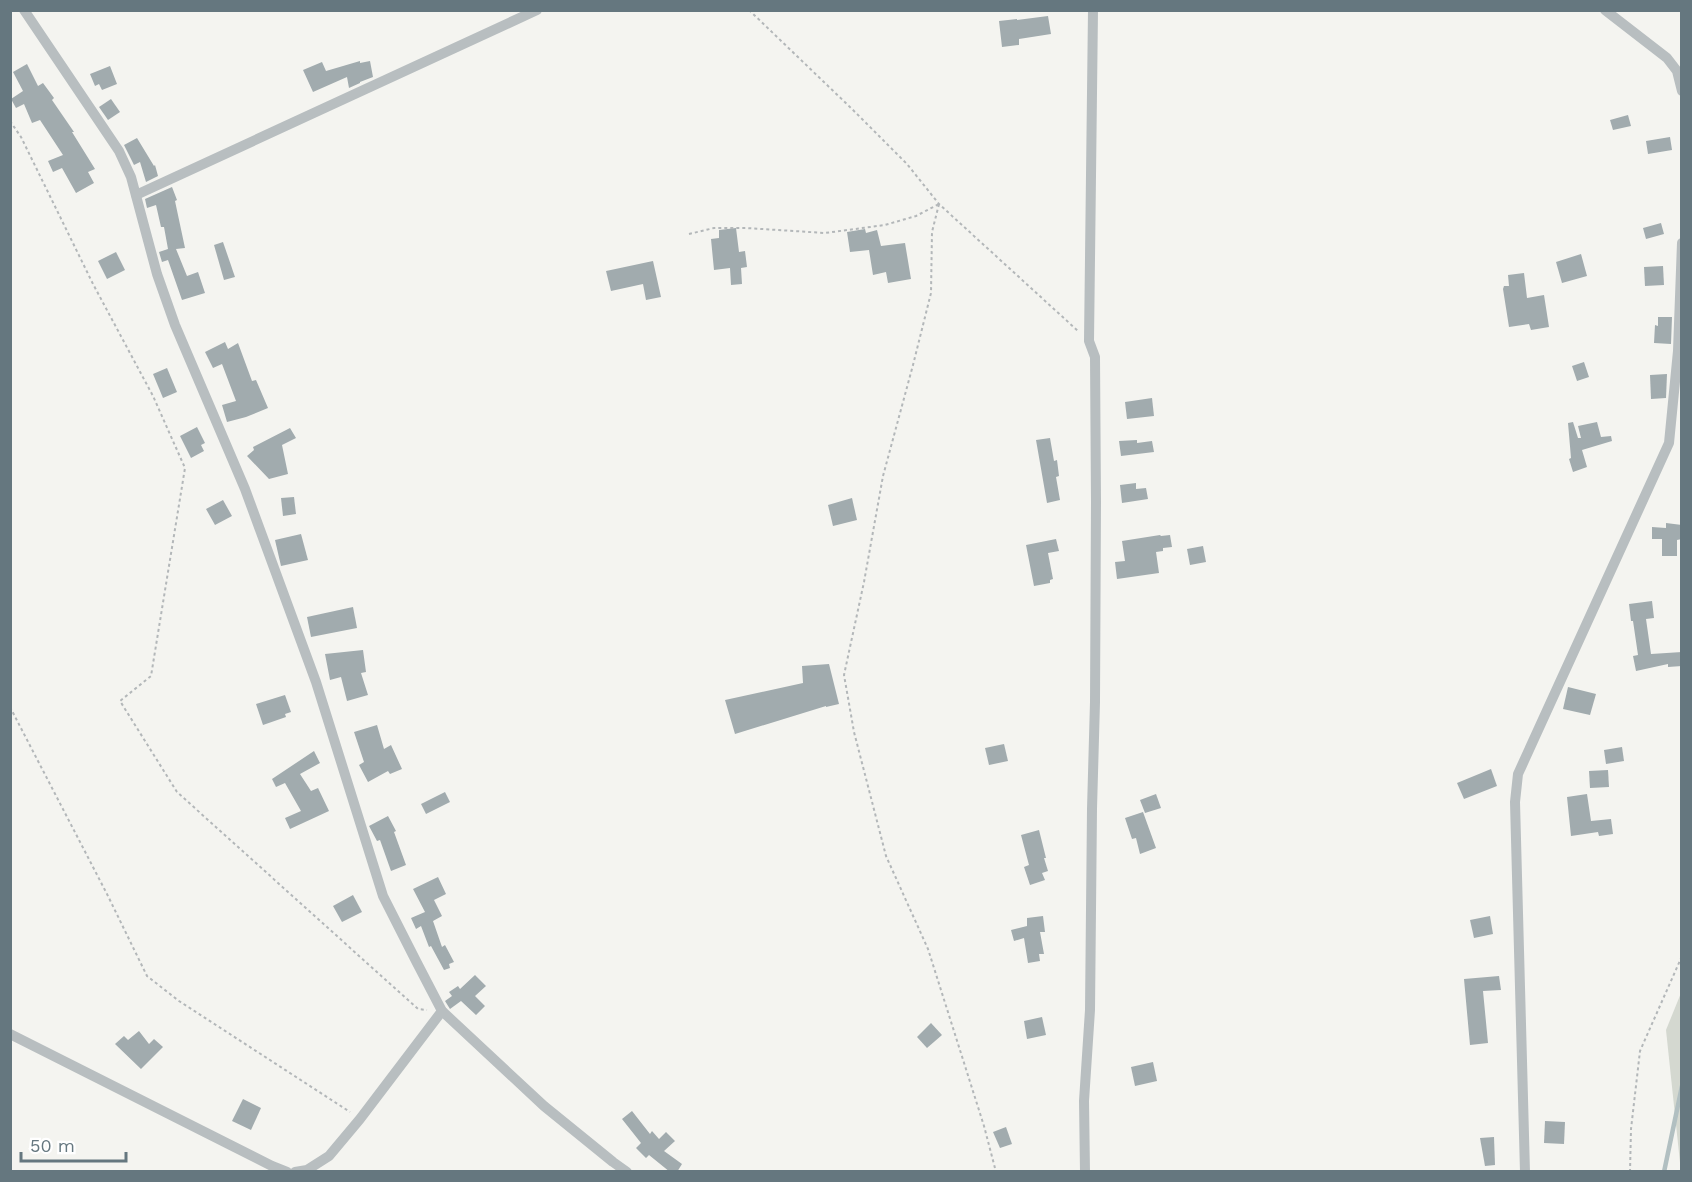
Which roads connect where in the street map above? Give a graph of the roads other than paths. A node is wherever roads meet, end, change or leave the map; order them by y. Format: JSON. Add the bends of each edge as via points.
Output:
{"nodes":[{"id":1,"x":24,"y":10,"type":"edge"},
{"id":2,"x":537,"y":10,"type":"edge"},
{"id":3,"x":1093,"y":10,"type":"edge"},
{"id":4,"x":1605,"y":10,"type":"edge"},
{"id":5,"x":1682,"y":91,"type":"edge"},
{"id":6,"x":136,"y":195,"type":"junction"},
{"id":7,"x":1682,"y":243,"type":"edge"},
{"id":8,"x":442,"y":1011,"type":"junction"},
{"id":9,"x":10,"y":1034,"type":"edge"},
{"id":10,"x":307,"y":1171,"type":"edge"},
{"id":11,"x":287,"y":1172,"type":"edge"},
{"id":12,"x":295,"y":1172,"type":"edge"},
{"id":13,"x":627,"y":1172,"type":"edge"},
{"id":14,"x":1085,"y":1172,"type":"edge"},
{"id":15,"x":1525,"y":1172,"type":"edge"}],
"edges":[{"from":1,"to":6,"type":"street","via":[[119,151]]},
{"from":2,"to":6,"type":"street"},
{"from":3,"to":14,"type":"street","via":[[1089,341],[1095,357],[1095,702]]},
{"from":4,"to":5,"type":"street","via":[[1667,58],[1677,71]]},
{"from":6,"to":8,"type":"street","via":[[175,325],[245,489],[316,682],[383,896]]},
{"from":7,"to":15,"type":"street","via":[[1678,351],[1669,443],[1518,774],[1515,802]]},
{"from":8,"to":10,"type":"street","via":[[329,1156]]},
{"from":8,"to":13,"type":"street","via":[[544,1106]]},
{"from":9,"to":11,"type":"street"},
{"from":10,"to":12,"type":"street"}]}
